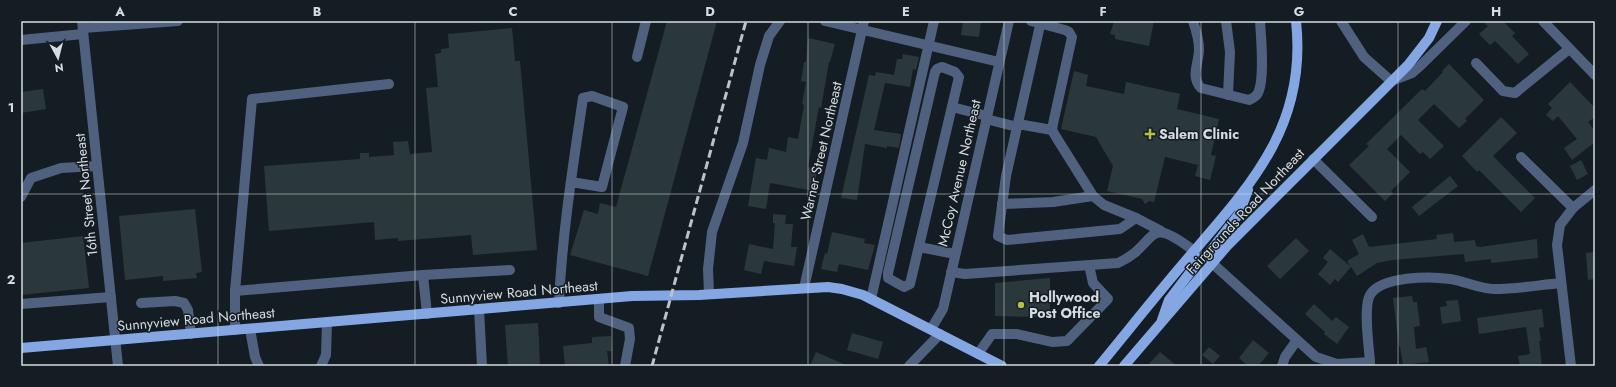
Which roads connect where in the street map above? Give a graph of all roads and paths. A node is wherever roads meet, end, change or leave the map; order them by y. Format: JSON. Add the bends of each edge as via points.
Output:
{"nodes":[{"id":1,"x":178,"y":21,"type":"edge"},
{"id":2,"x":646,"y":21,"type":"edge"},
{"id":3,"x":780,"y":21,"type":"edge"},
{"id":4,"x":825,"y":21,"type":"edge"},
{"id":5,"x":934,"y":21,"type":"edge"},
{"id":6,"x":1009,"y":21,"type":"edge"},
{"id":7,"x":1193,"y":21,"type":"edge"},
{"id":8,"x":1226,"y":21,"type":"edge"},
{"id":9,"x":1260,"y":21,"type":"edge"},
{"id":10,"x":1296,"y":21,"type":"edge"},
{"id":11,"x":1340,"y":21,"type":"edge"},
{"id":12,"x":1437,"y":21,"type":"edge"},
{"id":13,"x":1466,"y":21,"type":"edge"},
{"id":14,"x":1543,"y":21,"type":"edge"},
{"id":15,"x":1037,"y":22,"type":"edge"},
{"id":16,"x":864,"y":26,"type":"edge"},
{"id":17,"x":83,"y":28,"type":"edge"},
{"id":18,"x":21,"y":40,"type":"edge"},
{"id":19,"x":929,"y":45,"type":"junction"},
{"id":20,"x":1570,"y":49,"type":"junction"},
{"id":21,"x":637,"y":57,"type":"dead end"},
{"id":22,"x":999,"y":62,"type":"junction"},
{"id":23,"x":1476,"y":63,"type":"dead end"},
{"id":24,"x":1595,"y":75,"type":"edge"},
{"id":25,"x":1391,"y":81,"type":"junction"},
{"id":26,"x":389,"y":84,"type":"dead end"},
{"id":27,"x":1228,"y":95,"type":"junction"},
{"id":28,"x":952,"y":107,"type":"junction"},
{"id":29,"x":986,"y":118,"type":"junction"},
{"id":30,"x":1017,"y":126,"type":"junction"},
{"id":31,"x":1052,"y":130,"type":"junction"},
{"id":32,"x":1521,"y":157,"type":"dead end"},
{"id":33,"x":1313,"y":158,"type":"junction"},
{"id":34,"x":97,"y":166,"type":"junction"},
{"id":35,"x":571,"y":182,"type":"junction"},
{"id":36,"x":1250,"y":184,"type":"junction"},
{"id":37,"x":1595,"y":190,"type":"edge"},
{"id":38,"x":1093,"y":196,"type":"junction"},
{"id":39,"x":21,"y":197,"type":"edge"},
{"id":40,"x":1002,"y":204,"type":"junction"},
{"id":41,"x":1572,"y":208,"type":"junction"},
{"id":42,"x":1372,"y":217,"type":"dead end"},
{"id":43,"x":1136,"y":218,"type":"junction"},
{"id":44,"x":1161,"y":231,"type":"junction"},
{"id":45,"x":919,"y":247,"type":"junction"},
{"id":46,"x":1194,"y":251,"type":"junction"},
{"id":47,"x":955,"y":254,"type":"junction"},
{"id":48,"x":1212,"y":263,"type":"junction"},
{"id":49,"x":1089,"y":265,"type":"junction"},
{"id":50,"x":510,"y":270,"type":"dead end"},
{"id":51,"x":951,"y":272,"type":"junction"},
{"id":52,"x":423,"y":276,"type":"junction"},
{"id":53,"x":1561,"y":283,"type":"junction"},
{"id":54,"x":804,"y":288,"type":"junction"},
{"id":55,"x":235,"y":291,"type":"junction"},
{"id":56,"x":709,"y":294,"type":"junction"},
{"id":57,"x":111,"y":297,"type":"junction"},
{"id":58,"x":599,"y":299,"type":"junction"},
{"id":59,"x":871,"y":299,"type":"junction"},
{"id":60,"x":559,"y":302,"type":"junction"},
{"id":61,"x":141,"y":303,"type":"dead end"},
{"id":62,"x":21,"y":304,"type":"edge"},
{"id":63,"x":479,"y":309,"type":"junction"},
{"id":64,"x":427,"y":314,"type":"junction"},
{"id":65,"x":327,"y":322,"type":"junction"},
{"id":66,"x":1161,"y":323,"type":"junction"},
{"id":67,"x":250,"y":328,"type":"junction"},
{"id":68,"x":236,"y":330,"type":"junction"},
{"id":69,"x":936,"y":332,"type":"junction"},
{"id":70,"x":191,"y":334,"type":"junction"},
{"id":71,"x":116,"y":340,"type":"junction"},
{"id":72,"x":1297,"y":340,"type":"junction"},
{"id":73,"x":21,"y":348,"type":"edge"},
{"id":74,"x":978,"y":354,"type":"junction"},
{"id":75,"x":1370,"y":364,"type":"edge"},
{"id":76,"x":118,"y":366,"type":"edge"},
{"id":77,"x":259,"y":366,"type":"edge"},
{"id":78,"x":321,"y":366,"type":"edge"},
{"id":79,"x":482,"y":366,"type":"edge"},
{"id":80,"x":625,"y":366,"type":"edge"},
{"id":81,"x":909,"y":366,"type":"edge"},
{"id":82,"x":1002,"y":366,"type":"edge"},
{"id":83,"x":1099,"y":366,"type":"edge"},
{"id":84,"x":1124,"y":366,"type":"edge"},
{"id":85,"x":1282,"y":366,"type":"edge"},
{"id":86,"x":1571,"y":366,"type":"edge"}],
"edges":[{"from":1,"to":17,"type":"street"},
{"from":2,"to":21,"type":"street"},
{"from":3,"to":56,"type":"street","via":[[769,36],[743,143],[712,232],[708,269]]},
{"from":4,"to":16,"type":"street"},
{"from":5,"to":19,"type":"street"},
{"from":6,"to":22,"type":"street","name":"McCoy Avenue Northeast"},
{"from":7,"to":27,"type":"street","via":[[1199,44],[1196,83],[1201,88]]},
{"from":8,"to":27,"type":"street","via":[[1230,52]]},
{"from":9,"to":27,"type":"street","via":[[1263,58],[1259,91],[1249,100]]},
{"from":10,"to":36,"type":"main road","via":[[1297,67],[1286,120],[1273,148]]},
{"from":11,"to":25,"type":"street","via":[[1372,65]]},
{"from":12,"to":25,"type":"main road","name":"Fairgrounds Road Northeast","via":[[1423,47]]},
{"from":13,"to":25,"type":"street","via":[[1412,73]]},
{"from":14,"to":20,"type":"street"},
{"from":15,"to":30,"type":"street"},
{"from":15,"to":31,"type":"street","via":[[1065,30],[1072,37]]},
{"from":16,"to":19,"type":"street"},
{"from":16,"to":54,"type":"street","name":"Warner Street Northeast"},
{"from":17,"to":18,"type":"street"},
{"from":17,"to":34,"type":"street","name":"16th Street Northeast"},
{"from":19,"to":22,"type":"street"},
{"from":19,"to":59,"type":"street"},
{"from":20,"to":23,"type":"street","via":[[1515,93],[1503,91]]},
{"from":20,"to":24,"type":"street"},
{"from":22,"to":29,"type":"street","name":"McCoy Avenue Northeast"},
{"from":25,"to":33,"type":"main road","name":"Fairgrounds Road Northeast"},
{"from":26,"to":55,"type":"street","via":[[252,99]]},
{"from":28,"to":29,"type":"street"},
{"from":28,"to":45,"type":"street"},
{"from":28,"to":45,"type":"street","via":[[960,76],[948,68],[937,69],[888,278],[904,287],[910,284]]},
{"from":29,"to":30,"type":"street"},
{"from":29,"to":47,"type":"street","name":"McCoy Avenue Northeast"},
{"from":30,"to":31,"type":"street"},
{"from":30,"to":40,"type":"street"},
{"from":31,"to":38,"type":"street"},
{"from":32,"to":41,"type":"street"},
{"from":33,"to":42,"type":"street"},
{"from":33,"to":48,"type":"main road","name":"Fairgrounds Road Northeast"},
{"from":34,"to":39,"type":"street","via":[[61,168],[31,178]]},
{"from":34,"to":57,"type":"street","name":"16th Street Northeast"},
{"from":35,"to":35,"type":"street","via":[[583,98],[592,96],[623,106],[602,187]]},
{"from":35,"to":60,"type":"street"},
{"from":36,"to":46,"type":"main road","name":"Fairgrounds Road Northeast"},
{"from":36,"to":48,"type":"main road","via":[[1239,214],[1209,253]]},
{"from":37,"to":41,"type":"street"},
{"from":38,"to":40,"type":"street","via":[[1053,202]]},
{"from":38,"to":43,"type":"street","via":[[1104,205]]},
{"from":40,"to":43,"type":"street","via":[[998,236],[1007,240],[1120,229]]},
{"from":41,"to":53,"type":"street","via":[[1560,225],[1556,245]]},
{"from":43,"to":44,"type":"street"},
{"from":44,"to":46,"type":"street"},
{"from":44,"to":49,"type":"street","via":[[1154,233],[1131,257],[1118,263]]},
{"from":45,"to":47,"type":"street"},
{"from":46,"to":66,"type":"main road","via":[[1195,266],[1169,300]]},
{"from":46,"to":83,"type":"main road","name":"Fairgrounds Road Northeast"},
{"from":47,"to":51,"type":"street","name":"McCoy Avenue Northeast"},
{"from":48,"to":66,"type":"main road","name":"Fairgrounds Road Northeast"},
{"from":48,"to":72,"type":"street"},
{"from":49,"to":51,"type":"street","via":[[965,274]]},
{"from":49,"to":74,"type":"street","via":[[1093,283],[1108,299],[1067,340],[1052,342],[1017,334],[992,334]]},
{"from":50,"to":52,"type":"street"},
{"from":51,"to":69,"type":"street","name":"McCoy Avenue Northeast"},
{"from":52,"to":55,"type":"street"},
{"from":52,"to":64,"type":"street"},
{"from":53,"to":75,"type":"street","via":[[1494,289],[1451,279],[1433,278],[1383,284],[1376,287],[1368,301]]},
{"from":53,"to":86,"type":"street"},
{"from":54,"to":56,"type":"main road","name":"Sunnyview Road Northeast"},
{"from":54,"to":59,"type":"main road","name":"Sunnyview Road Northeast","via":[[842,289]]},
{"from":55,"to":68,"type":"street"},
{"from":56,"to":58,"type":"main road","name":"Sunnyview Road Northeast"},
{"from":57,"to":62,"type":"street"},
{"from":57,"to":71,"type":"street","name":"16th Street Northeast"},
{"from":58,"to":60,"type":"main road","name":"Sunnyview Road Northeast"},
{"from":58,"to":80,"type":"street","via":[[599,317],[629,328],[630,339]]},
{"from":59,"to":69,"type":"main road","name":"Sunnyview Road Northeast"},
{"from":60,"to":63,"type":"main road","name":"Sunnyview Road Northeast"},
{"from":61,"to":70,"type":"street","via":[[184,303],[188,310]]},
{"from":63,"to":64,"type":"main road","name":"Sunnyview Road Northeast"},
{"from":63,"to":79,"type":"street"},
{"from":64,"to":65,"type":"main road","name":"Sunnyview Road Northeast"},
{"from":65,"to":67,"type":"main road","name":"Sunnyview Road Northeast"},
{"from":65,"to":78,"type":"street","via":[[326,355]]},
{"from":66,"to":84,"type":"main road","name":"Fairgrounds Road Northeast"},
{"from":67,"to":68,"type":"main road","name":"Sunnyview Road Northeast"},
{"from":67,"to":77,"type":"street"},
{"from":68,"to":70,"type":"main road","name":"Sunnyview Road Northeast"},
{"from":69,"to":74,"type":"main road","name":"Sunnyview Road Northeast"},
{"from":69,"to":81,"type":"street","name":"McCoy Avenue Northeast"},
{"from":70,"to":71,"type":"main road","name":"Sunnyview Road Northeast"},
{"from":71,"to":73,"type":"main road","name":"Sunnyview Road Northeast"},
{"from":71,"to":76,"type":"street","name":"16th Street Northeast"},
{"from":72,"to":75,"type":"street","via":[[1324,361],[1337,364]]},
{"from":72,"to":85,"type":"street"},
{"from":74,"to":82,"type":"main road","name":"Sunnyview Road Northeast"}]}
